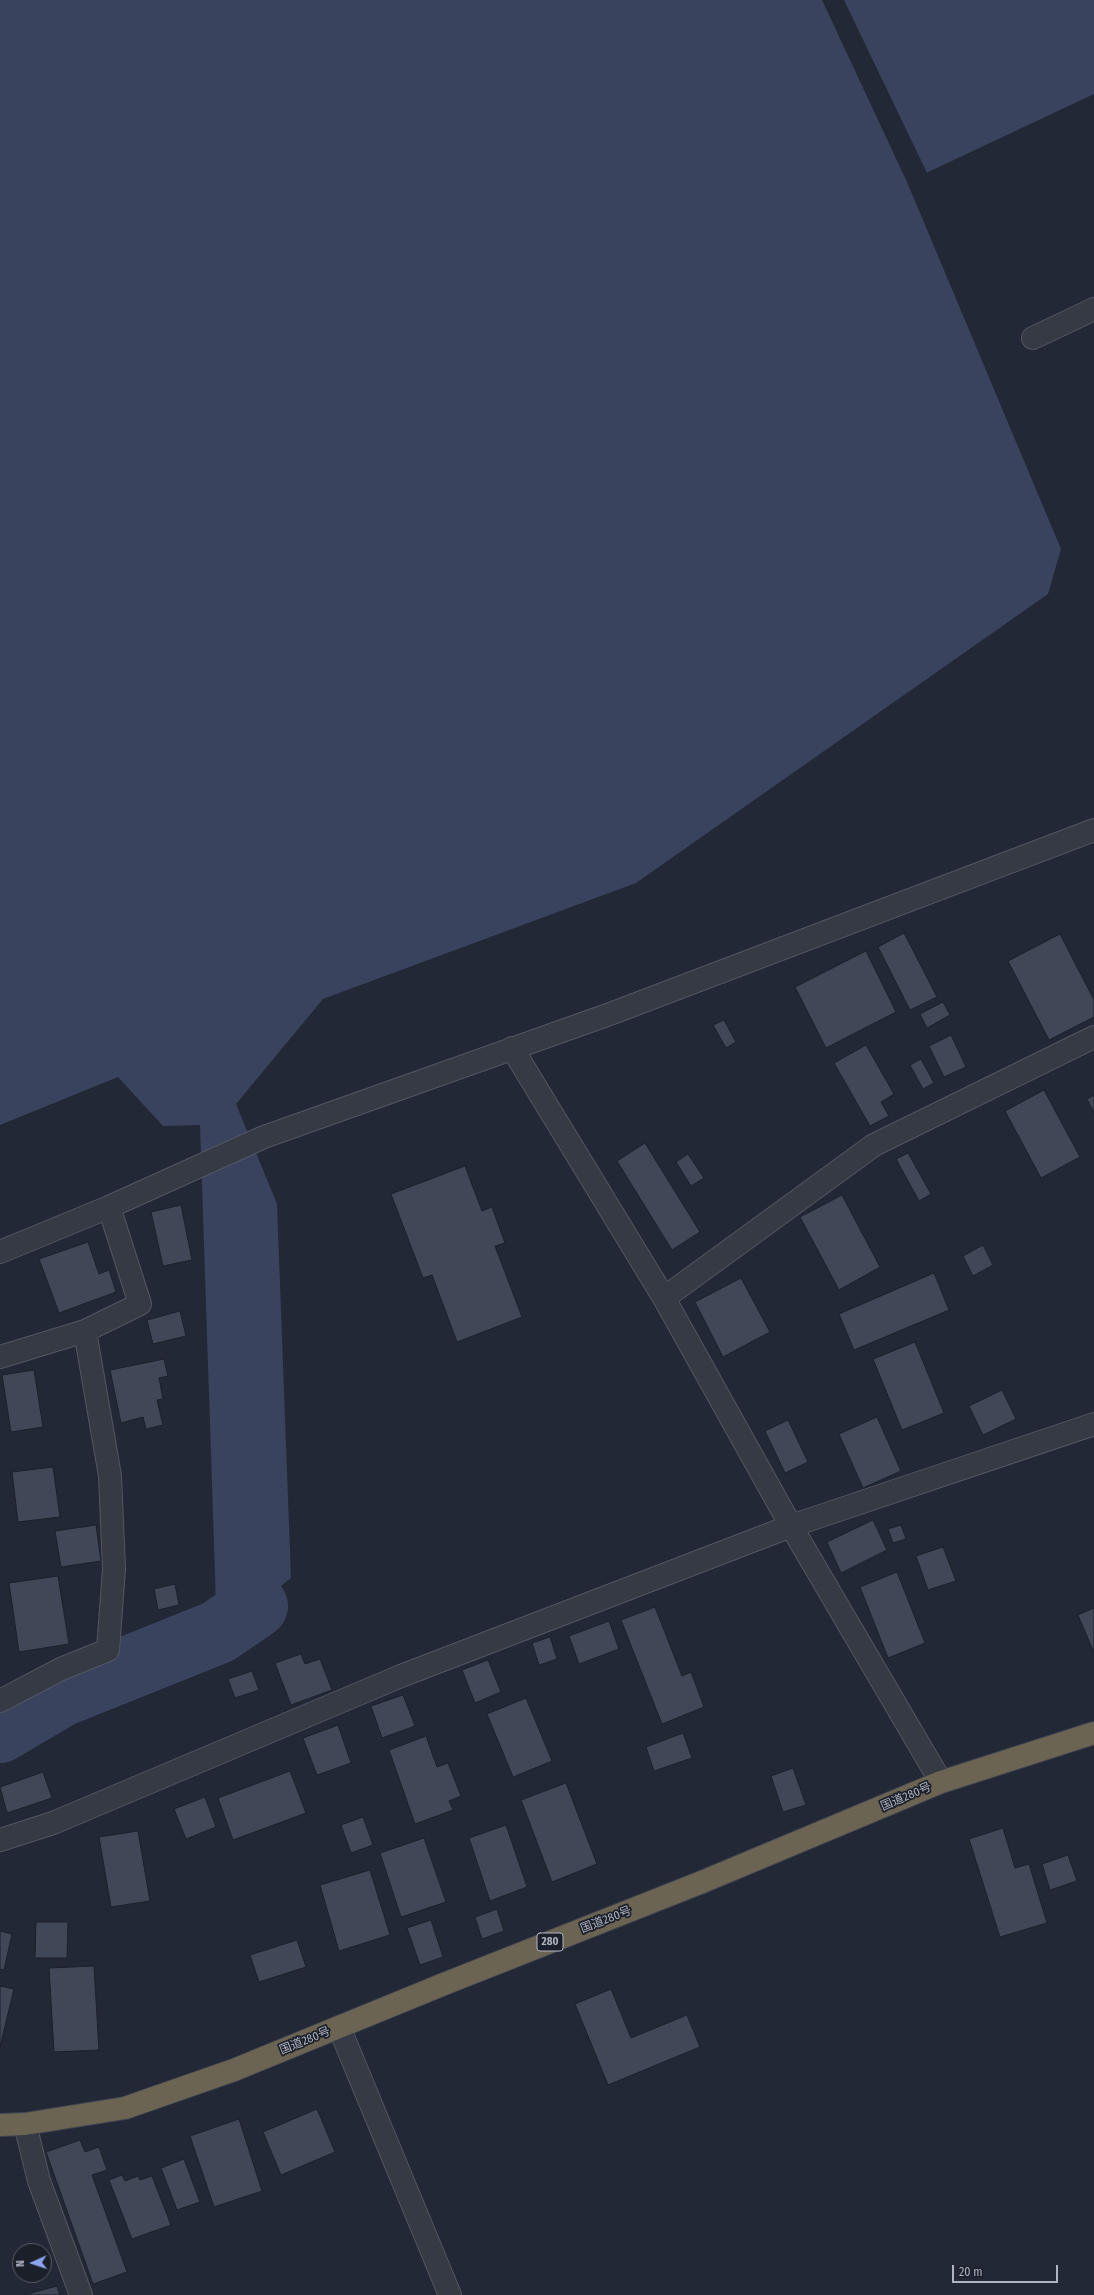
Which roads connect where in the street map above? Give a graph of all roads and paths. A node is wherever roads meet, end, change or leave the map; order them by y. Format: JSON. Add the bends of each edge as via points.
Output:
{"nodes":[{"id":1,"x":1094,"y":309,"type":"edge"},
{"id":2,"x":1033,"y":338,"type":"dead end"},
{"id":3,"x":1094,"y":830,"type":"edge"},
{"id":4,"x":1094,"y":1037,"type":"edge"},
{"id":5,"x":512,"y":1048,"type":"junction"},
{"id":6,"x":109,"y":1207,"type":"junction"},
{"id":7,"x":0,"y":1252,"type":"edge"},
{"id":8,"x":664,"y":1298,"type":"junction"},
{"id":9,"x":85,"y":1330,"type":"junction"},
{"id":10,"x":0,"y":1357,"type":"edge"},
{"id":11,"x":1094,"y":1424,"type":"edge"},
{"id":12,"x":791,"y":1526,"type":"junction"},
{"id":13,"x":0,"y":1701,"type":"edge"},
{"id":14,"x":1094,"y":1733,"type":"edge"},
{"id":15,"x":941,"y":1782,"type":"junction"},
{"id":16,"x":0,"y":1840,"type":"edge"},
{"id":17,"x":339,"y":2027,"type":"junction"},
{"id":18,"x":25,"y":2124,"type":"junction"},
{"id":19,"x":0,"y":2125,"type":"edge"},
{"id":20,"x":81,"y":2295,"type":"edge"},
{"id":21,"x":450,"y":2295,"type":"edge"}],
"edges":[{"from":1,"to":2,"type":"street"},
{"from":3,"to":5,"type":"street","via":[[617,1011]]},
{"from":4,"to":8,"type":"street","via":[[874,1145]]},
{"from":5,"to":6,"type":"street","via":[[264,1137]]},
{"from":5,"to":8,"type":"street"},
{"from":6,"to":7,"type":"street"},
{"from":6,"to":9,"type":"street","via":[[140,1304]]},
{"from":8,"to":12,"type":"street"},
{"from":9,"to":10,"type":"street"},
{"from":9,"to":13,"type":"street","via":[[110,1476],[114,1569],[108,1650],[61,1669]]},
{"from":11,"to":12,"type":"street"},
{"from":12,"to":15,"type":"street"},
{"from":12,"to":16,"type":"street","via":[[401,1676],[52,1823]]},
{"from":14,"to":15,"type":"highway","name":"国道280号","number":"280"},
{"from":15,"to":17,"type":"highway","name":"国道280号","number":"280","via":[[702,1882]]},
{"from":17,"to":18,"type":"highway","name":"国道280号","number":"280","via":[[234,2070],[125,2108]]},
{"from":17,"to":21,"type":"street"},
{"from":18,"to":19,"type":"highway","name":"国道280号","number":"280"},
{"from":18,"to":20,"type":"street","via":[[39,2181]]}]}
